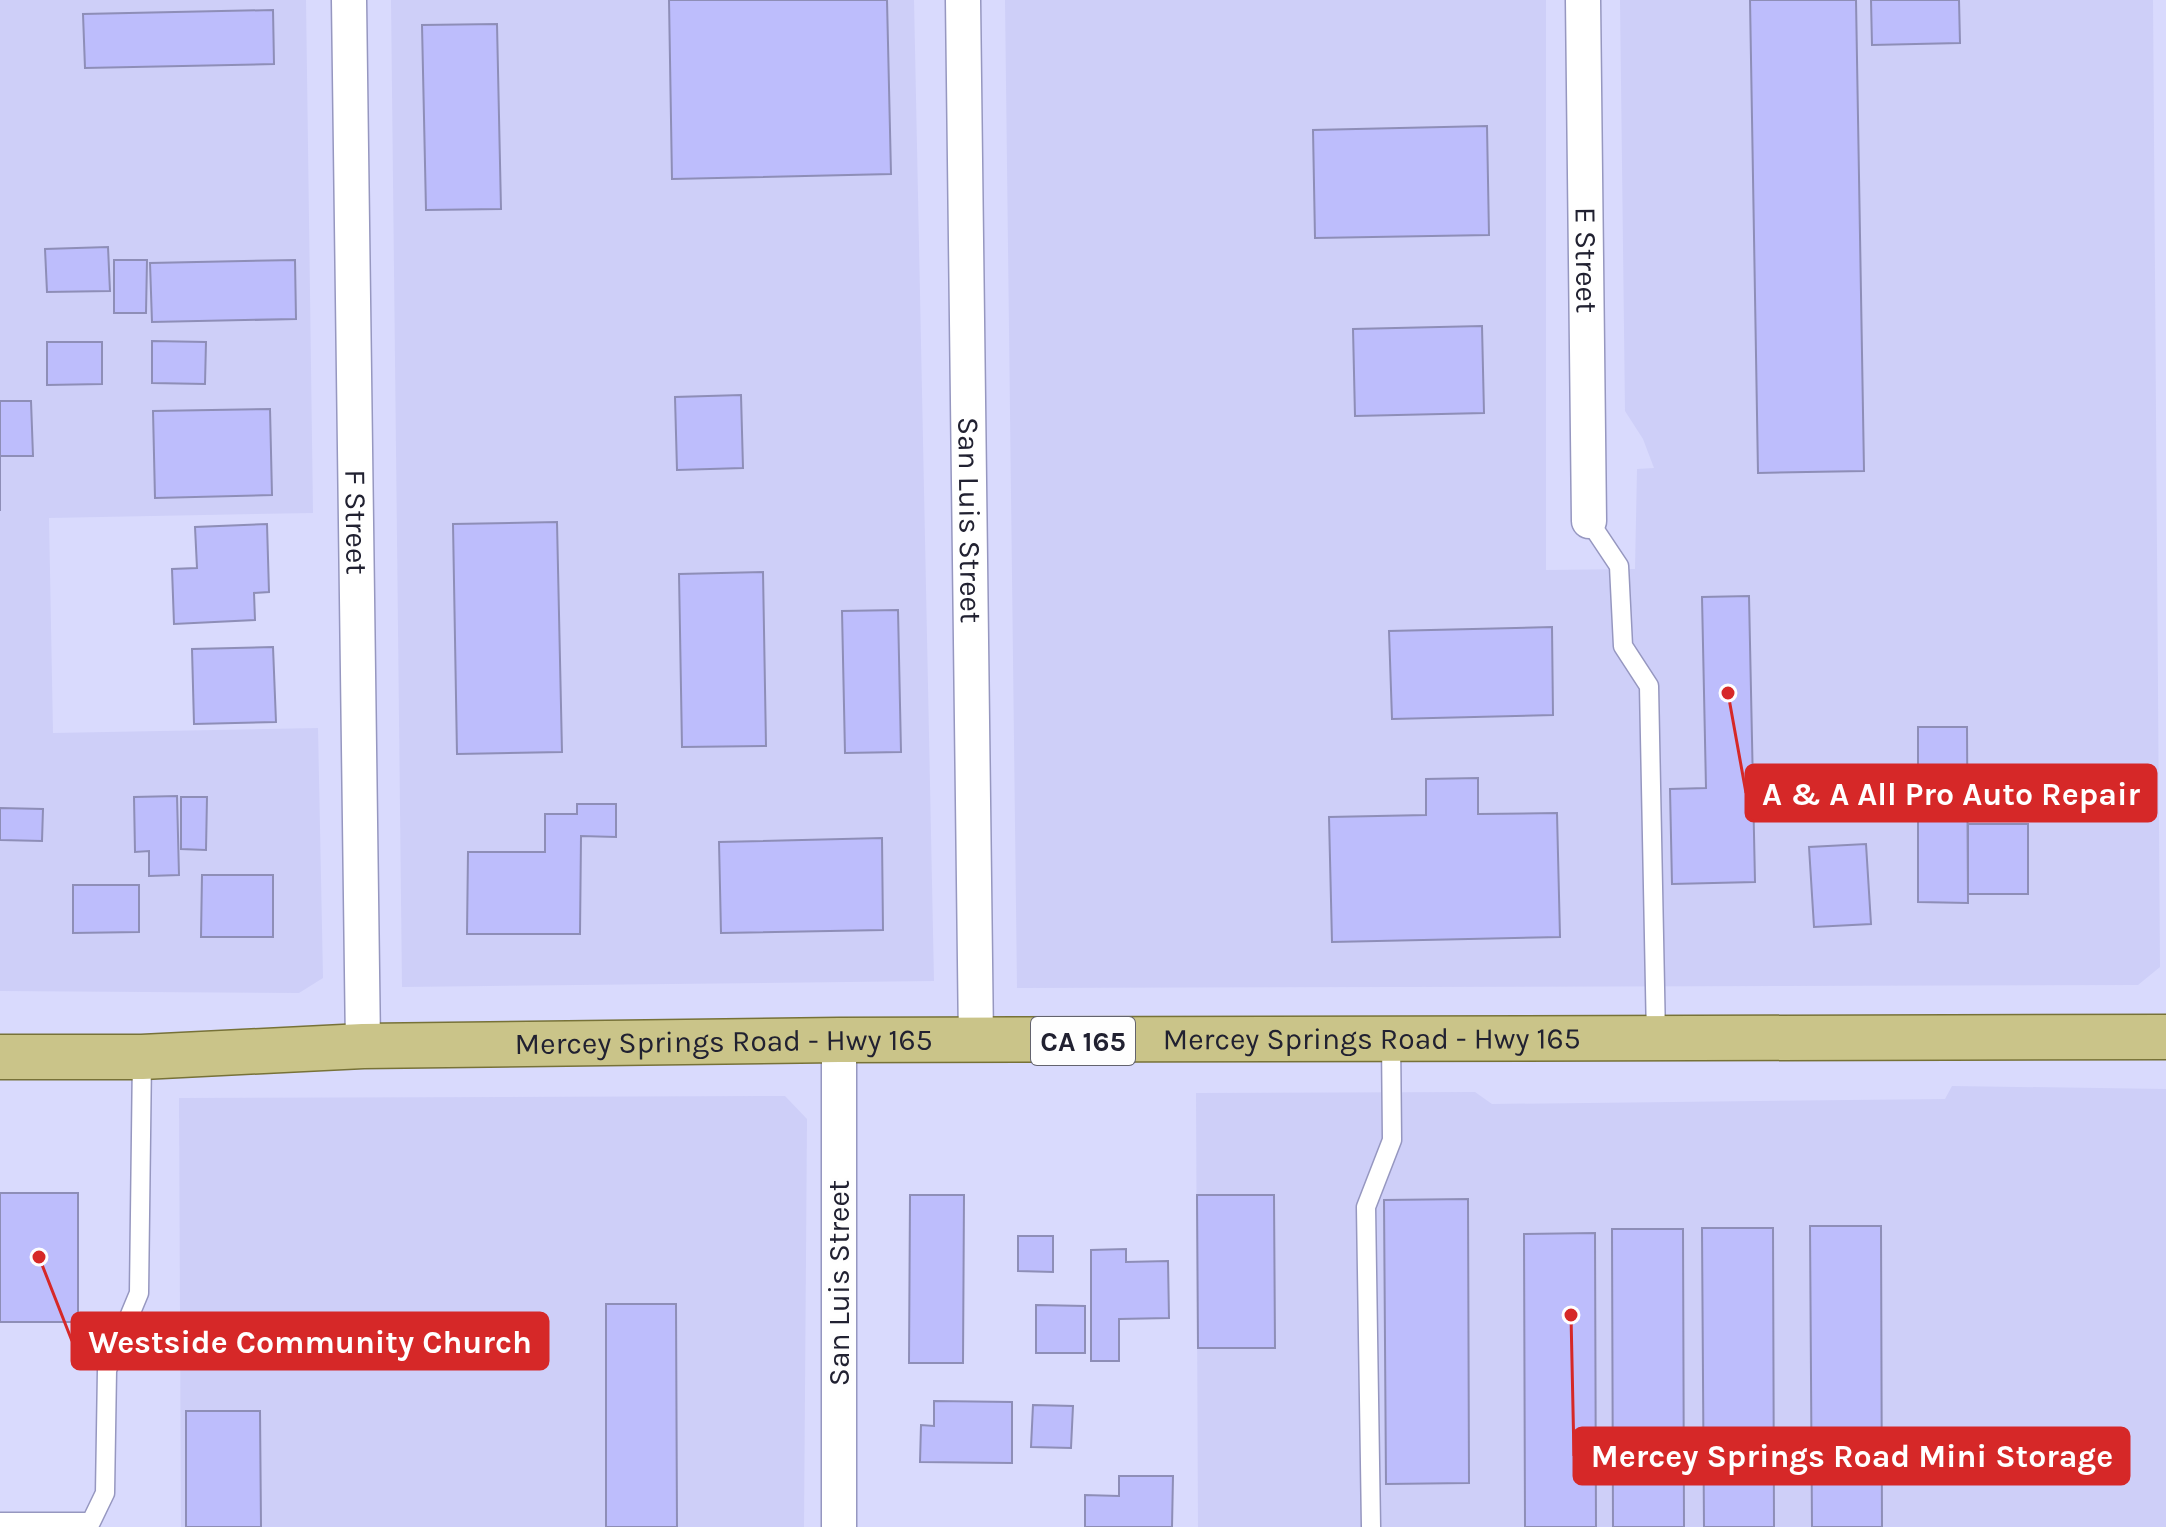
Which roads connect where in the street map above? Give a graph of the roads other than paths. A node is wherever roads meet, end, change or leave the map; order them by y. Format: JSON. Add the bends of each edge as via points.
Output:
{"nodes":[{"id":1,"x":349,"y":0,"type":"edge"},
{"id":2,"x":963,"y":0,"type":"edge"},
{"id":3,"x":1583,"y":0,"type":"edge"},
{"id":4,"x":1589,"y":521,"type":"joint"},
{"id":5,"x":2166,"y":1037,"type":"edge"},
{"id":6,"x":1391,"y":1039,"type":"junction"},
{"id":7,"x":1656,"y":1039,"type":"junction"},
{"id":8,"x":839,"y":1040,"type":"junction"},
{"id":9,"x":976,"y":1041,"type":"junction"},
{"id":10,"x":363,"y":1046,"type":"junction"},
{"id":11,"x":0,"y":1057,"type":"edge"},
{"id":12,"x":142,"y":1057,"type":"junction"},
{"id":13,"x":0,"y":1522,"type":"edge"},
{"id":14,"x":839,"y":1527,"type":"edge"},
{"id":15,"x":1371,"y":1527,"type":"edge"}],
"edges":[{"from":1,"to":10,"type":"street","name":"F Street"},
{"from":2,"to":9,"type":"street","name":"San Luis Street"},
{"from":3,"to":4,"type":"street","name":"E Street"},
{"from":4,"to":7,"type":"lane","via":[[1619,566],[1623,646],[1649,686]]},
{"from":5,"to":7,"type":"main road","name":"Mercey Springs Road - Hwy 165","number":"CA 165"},
{"from":6,"to":7,"type":"main road","name":"Mercey Springs Road - Hwy 165","number":"CA 165"},
{"from":6,"to":9,"type":"main road","name":"Mercey Springs Road - Hwy 165","number":"CA 165"},
{"from":6,"to":15,"type":"lane","via":[[1392,1140],[1366,1207]]},
{"from":8,"to":9,"type":"main road","name":"Mercey Springs Road - Hwy 165","number":"CA 165"},
{"from":8,"to":10,"type":"main road","name":"Mercey Springs Road - Hwy 165","number":"CA 165"},
{"from":8,"to":14,"type":"street","name":"San Luis Street"},
{"from":10,"to":12,"type":"main road","name":"Mercey Springs Road - Hwy 165","number":"CA 165"},
{"from":11,"to":12,"type":"main road","name":"Mercey Springs Road - Hwy 165","number":"CA 165"},
{"from":12,"to":13,"type":"lane","via":[[139,1293],[107,1370],[105,1493],[91,1522]]}]}
